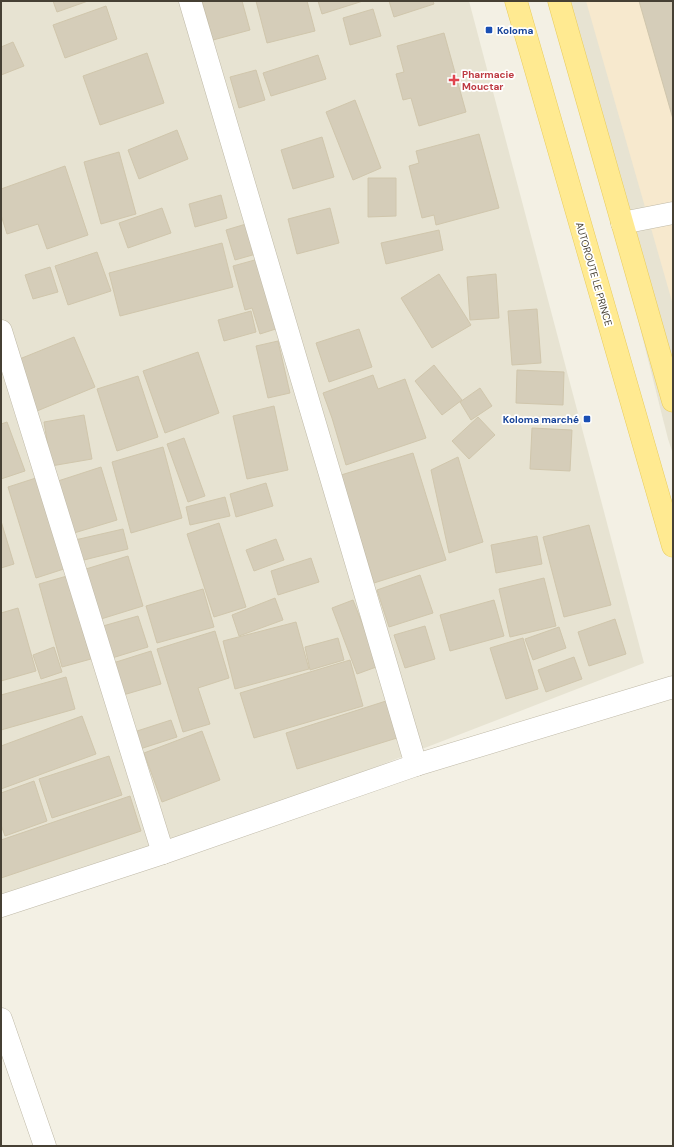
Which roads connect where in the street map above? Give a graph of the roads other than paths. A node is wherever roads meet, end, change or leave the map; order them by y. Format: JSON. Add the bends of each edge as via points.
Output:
{"nodes":[{"id":1,"x":190,"y":1,"type":"edge"},
{"id":2,"x":516,"y":1,"type":"edge"},
{"id":3,"x":559,"y":1,"type":"edge"},
{"id":4,"x":673,"y":213,"type":"edge"},
{"id":5,"x":622,"y":223,"type":"junction"},
{"id":6,"x":1,"y":332,"type":"edge"},
{"id":7,"x":673,"y":401,"type":"edge"},
{"id":8,"x":673,"y":546,"type":"edge"},
{"id":9,"x":673,"y":686,"type":"edge"},
{"id":10,"x":416,"y":765,"type":"junction"},
{"id":11,"x":163,"y":853,"type":"junction"},
{"id":12,"x":1,"y":906,"type":"edge"},
{"id":13,"x":1,"y":1019,"type":"edge"},
{"id":14,"x":45,"y":1146,"type":"edge"}],
"edges":[{"from":1,"to":10,"type":"street"},
{"from":2,"to":8,"type":"main road","name":"AUTOROUTE LE PRINCE"},
{"from":3,"to":5,"type":"main road"},
{"from":4,"to":5,"type":"street"},
{"from":5,"to":7,"type":"main road"},
{"from":6,"to":11,"type":"street"},
{"from":9,"to":10,"type":"street"},
{"from":10,"to":11,"type":"street"},
{"from":11,"to":12,"type":"street"},
{"from":13,"to":14,"type":"street"}]}
